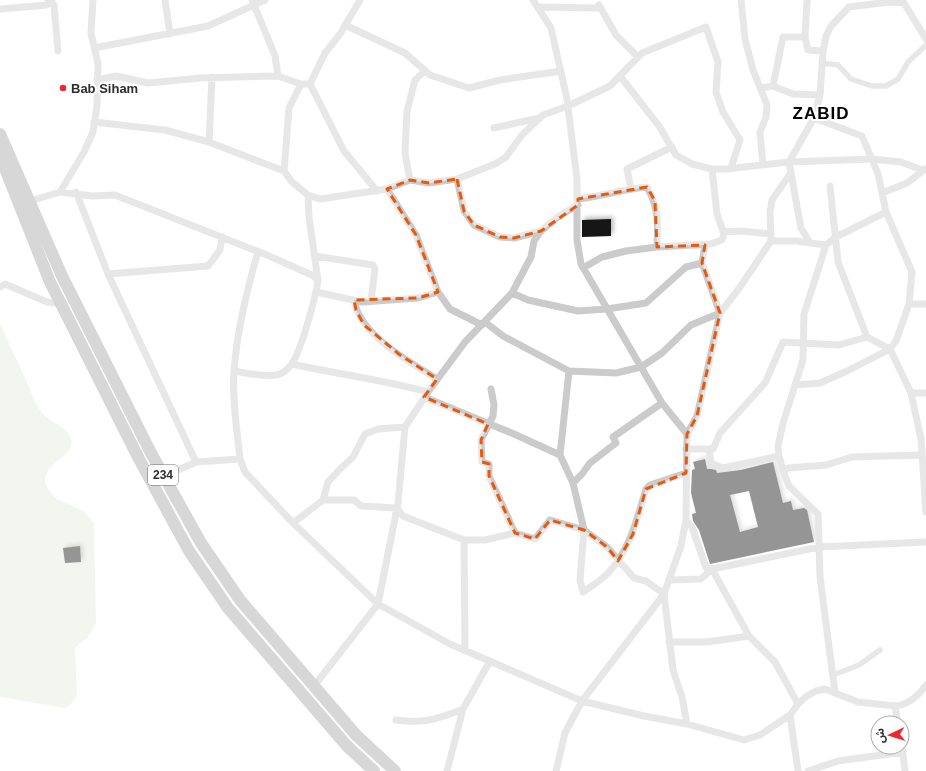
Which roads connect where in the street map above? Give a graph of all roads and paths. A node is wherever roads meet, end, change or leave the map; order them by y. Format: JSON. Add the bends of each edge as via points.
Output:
{"nodes":[{"id":1,"x":50,"y":0,"type":"edge"},
{"id":2,"x":93,"y":0,"type":"edge"},
{"id":3,"x":166,"y":0,"type":"edge"},
{"id":4,"x":265,"y":0,"type":"edge"},
{"id":5,"x":360,"y":0,"type":"edge"},
{"id":6,"x":533,"y":0,"type":"edge"},
{"id":7,"x":741,"y":0,"type":"edge"},
{"id":8,"x":807,"y":0,"type":"edge"},
{"id":9,"x":254,"y":2,"type":"edge"},
{"id":10,"x":849,"y":4,"type":"edge"},
{"id":11,"x":538,"y":7,"type":"junction"},
{"id":12,"x":0,"y":9,"type":"edge"},
{"id":13,"x":345,"y":25,"type":"junction"},
{"id":14,"x":170,"y":34,"type":"junction"},
{"id":15,"x":806,"y":37,"type":"junction"},
{"id":16,"x":926,"y":39,"type":"edge"},
{"id":17,"x":926,"y":45,"type":"edge"},
{"id":18,"x":94,"y":48,"type":"junction"},
{"id":19,"x":58,"y":51,"type":"dead end"},
{"id":20,"x":823,"y":51,"type":"junction"},
{"id":21,"x":638,"y":57,"type":"junction"},
{"id":22,"x":822,"y":63,"type":"junction"},
{"id":23,"x":425,"y":71,"type":"junction"},
{"id":24,"x":561,"y":71,"type":"junction"},
{"id":25,"x":278,"y":76,"type":"junction"},
{"id":26,"x":620,"y":76,"type":"junction"},
{"id":27,"x":212,"y":78,"type":"junction"},
{"id":28,"x":97,"y":80,"type":"junction"},
{"id":29,"x":301,"y":84,"type":"junction"},
{"id":30,"x":310,"y":84,"type":"junction"},
{"id":31,"x":773,"y":86,"type":"junction"},
{"id":32,"x":760,"y":88,"type":"junction"},
{"id":33,"x":820,"y":95,"type":"junction"},
{"id":34,"x":568,"y":106,"type":"junction"},
{"id":35,"x":541,"y":117,"type":"junction"},
{"id":36,"x":814,"y":118,"type":"junction"},
{"id":37,"x":94,"y":122,"type":"junction"},
{"id":38,"x":494,"y":128,"type":"dead end"},
{"id":39,"x":0,"y":134,"type":"edge"},
{"id":40,"x":209,"y":142,"type":"junction"},
{"id":41,"x":672,"y":147,"type":"junction"},
{"id":42,"x":0,"y":156,"type":"edge"},
{"id":43,"x":872,"y":159,"type":"junction"},
{"id":44,"x":789,"y":162,"type":"junction"},
{"id":45,"x":763,"y":165,"type":"junction"},
{"id":46,"x":731,"y":168,"type":"junction"},
{"id":47,"x":712,"y":169,"type":"junction"},
{"id":48,"x":924,"y":170,"type":"edge"},
{"id":49,"x":284,"y":171,"type":"junction"},
{"id":50,"x":790,"y":174,"type":"junction"},
{"id":51,"x":457,"y":179,"type":"junction"},
{"id":52,"x":410,"y":180,"type":"junction"},
{"id":53,"x":830,"y":186,"type":"dead end"},
{"id":54,"x":631,"y":188,"type":"junction"},
{"id":55,"x":387,"y":189,"type":"junction"},
{"id":56,"x":377,"y":191,"type":"junction"},
{"id":57,"x":60,"y":192,"type":"junction"},
{"id":58,"x":76,"y":192,"type":"junction"},
{"id":59,"x":882,"y":193,"type":"junction"},
{"id":60,"x":308,"y":195,"type":"junction"},
{"id":61,"x":30,"y":201,"type":"junction"},
{"id":62,"x":578,"y":202,"type":"junction"},
{"id":63,"x":886,"y":212,"type":"junction"},
{"id":64,"x":541,"y":231,"type":"junction"},
{"id":65,"x":723,"y":232,"type":"junction"},
{"id":66,"x":222,"y":237,"type":"junction"},
{"id":67,"x":836,"y":237,"type":"junction"},
{"id":68,"x":771,"y":238,"type":"junction"},
{"id":69,"x":810,"y":244,"type":"junction"},
{"id":70,"x":705,"y":245,"type":"junction"},
{"id":71,"x":826,"y":245,"type":"junction"},
{"id":72,"x":657,"y":247,"type":"junction"},
{"id":73,"x":258,"y":251,"type":"junction"},
{"id":74,"x":315,"y":256,"type":"junction"},
{"id":75,"x":702,"y":263,"type":"junction"},
{"id":76,"x":583,"y":268,"type":"junction"},
{"id":77,"x":108,"y":274,"type":"junction"},
{"id":78,"x":318,"y":281,"type":"junction"},
{"id":79,"x":0,"y":287,"type":"edge"},
{"id":80,"x":316,"y":292,"type":"junction"},
{"id":81,"x":438,"y":292,"type":"junction"},
{"id":82,"x":512,"y":293,"type":"junction"},
{"id":83,"x":354,"y":300,"type":"junction"},
{"id":84,"x":371,"y":301,"type":"junction"},
{"id":85,"x":61,"y":304,"type":"junction"},
{"id":86,"x":909,"y":304,"type":"junction"},
{"id":87,"x":926,"y":304,"type":"edge"},
{"id":88,"x":607,"y":309,"type":"junction"},
{"id":89,"x":720,"y":313,"type":"junction"},
{"id":90,"x":483,"y":323,"type":"junction"},
{"id":91,"x":867,"y":337,"type":"junction"},
{"id":92,"x":804,"y":342,"type":"junction"},
{"id":93,"x":890,"y":349,"type":"junction"},
{"id":94,"x":292,"y":364,"type":"junction"},
{"id":95,"x":641,"y":367,"type":"junction"},
{"id":96,"x":234,"y":371,"type":"junction"},
{"id":97,"x":569,"y":371,"type":"junction"},
{"id":98,"x":437,"y":379,"type":"junction"},
{"id":99,"x":795,"y":386,"type":"junction"},
{"id":100,"x":491,"y":389,"type":"dead end"},
{"id":101,"x":911,"y":393,"type":"junction"},
{"id":102,"x":926,"y":393,"type":"edge"},
{"id":103,"x":426,"y":395,"type":"junction"},
{"id":104,"x":662,"y":403,"type":"junction"},
{"id":105,"x":488,"y":424,"type":"junction"},
{"id":106,"x":405,"y":427,"type":"junction"},
{"id":107,"x":687,"y":434,"type":"junction"},
{"id":108,"x":686,"y":449,"type":"junction"},
{"id":109,"x":709,"y":449,"type":"junction"},
{"id":110,"x":560,"y":455,"type":"junction"},
{"id":111,"x":922,"y":455,"type":"junction"},
{"id":112,"x":778,"y":456,"type":"junction"},
{"id":113,"x":240,"y":459,"type":"junction"},
{"id":114,"x":196,"y":462,"type":"junction"},
{"id":115,"x":783,"y":471,"type":"junction"},
{"id":116,"x":686,"y":473,"type":"junction"},
{"id":117,"x":164,"y":476,"type":"junction"},
{"id":118,"x":573,"y":483,"type":"junction"},
{"id":119,"x":925,"y":483,"type":"edge"},
{"id":120,"x":323,"y":500,"type":"junction"},
{"id":121,"x":397,"y":508,"type":"junction"},
{"id":122,"x":926,"y":512,"type":"edge"},
{"id":123,"x":686,"y":520,"type":"junction"},
{"id":124,"x":293,"y":523,"type":"junction"},
{"id":125,"x":584,"y":530,"type":"junction"},
{"id":126,"x":515,"y":532,"type":"junction"},
{"id":127,"x":464,"y":540,"type":"junction"},
{"id":128,"x":926,"y":542,"type":"edge"},
{"id":129,"x":819,"y":547,"type":"junction"},
{"id":130,"x":618,"y":561,"type":"junction"},
{"id":131,"x":712,"y":569,"type":"junction"},
{"id":132,"x":670,"y":580,"type":"junction"},
{"id":133,"x":664,"y":594,"type":"junction"},
{"id":134,"x":378,"y":604,"type":"junction"},
{"id":135,"x":749,"y":636,"type":"junction"},
{"id":136,"x":669,"y":642,"type":"junction"},
{"id":137,"x":465,"y":650,"type":"junction"},
{"id":138,"x":880,"y":650,"type":"dead end"},
{"id":139,"x":490,"y":661,"type":"junction"},
{"id":140,"x":833,"y":675,"type":"junction"},
{"id":141,"x":314,"y":686,"type":"junction"},
{"id":142,"x":925,"y":689,"type":"edge"},
{"id":143,"x":835,"y":693,"type":"junction"},
{"id":144,"x":582,"y":701,"type":"junction"},
{"id":145,"x":798,"y":704,"type":"junction"},
{"id":146,"x":895,"y":706,"type":"junction"},
{"id":147,"x":463,"y":709,"type":"junction"},
{"id":148,"x":790,"y":715,"type":"junction"},
{"id":149,"x":897,"y":715,"type":"edge"},
{"id":150,"x":396,"y":720,"type":"dead end"},
{"id":151,"x":687,"y":724,"type":"junction"},
{"id":152,"x":870,"y":755,"type":"edge"},
{"id":153,"x":903,"y":755,"type":"edge"},
{"id":154,"x":374,"y":771,"type":"edge"},
{"id":155,"x":395,"y":771,"type":"edge"},
{"id":156,"x":447,"y":771,"type":"edge"},
{"id":157,"x":556,"y":771,"type":"edge"},
{"id":158,"x":798,"y":771,"type":"edge"},
{"id":159,"x":808,"y":771,"type":"edge"},
{"id":160,"x":905,"y":771,"type":"edge"}],
"edges":[{"from":1,"to":12,"type":"street","via":[[47,5]]},
{"from":1,"to":19,"type":"street","via":[[54,5]]},
{"from":2,"to":18,"type":"street","via":[[91,33]]},
{"from":3,"to":14,"type":"street"},
{"from":4,"to":9,"type":"street"},
{"from":5,"to":13,"type":"street"},
{"from":6,"to":11,"type":"street"},
{"from":7,"to":32,"type":"street","via":[[745,39]]},
{"from":8,"to":15,"type":"street"},
{"from":9,"to":14,"type":"street","via":[[208,26]]},
{"from":9,"to":25,"type":"street","via":[[274,56]]},
{"from":10,"to":16,"type":"street","via":[[904,3]]},
{"from":10,"to":20,"type":"street","via":[[831,26]]},
{"from":11,"to":21,"type":"street","via":[[598,8],[599,5],[616,35]]},
{"from":11,"to":24,"type":"street","via":[[551,28]]},
{"from":13,"to":23,"type":"street","via":[[405,53]]},
{"from":13,"to":30,"type":"street","via":[[325,53]]},
{"from":14,"to":18,"type":"street"},
{"from":15,"to":20,"type":"street","via":[[808,50]]},
{"from":15,"to":31,"type":"street","via":[[783,37]]},
{"from":17,"to":22,"type":"street","via":[[908,62],[898,80],[886,86],[872,86],[851,79],[838,65]]},
{"from":18,"to":28,"type":"street","via":[[98,64]]},
{"from":20,"to":22,"type":"street"},
{"from":21,"to":26,"type":"street"},
{"from":21,"to":46,"type":"street","via":[[642,53],[706,27],[718,62],[716,92],[723,112],[740,140]]},
{"from":22,"to":33,"type":"street"},
{"from":23,"to":24,"type":"street","via":[[469,88],[500,80]]},
{"from":23,"to":52,"type":"street","via":[[415,80],[408,112],[405,153]]},
{"from":24,"to":34,"type":"street"},
{"from":25,"to":27,"type":"street"},
{"from":25,"to":29,"type":"street"},
{"from":26,"to":34,"type":"street","via":[[610,86]]},
{"from":26,"to":41,"type":"street","via":[[660,126]]},
{"from":27,"to":28,"type":"street","via":[[148,83],[116,76]]},
{"from":27,"to":40,"type":"street"},
{"from":28,"to":37,"type":"street"},
{"from":29,"to":30,"type":"street"},
{"from":29,"to":49,"type":"street","via":[[289,108]]},
{"from":30,"to":56,"type":"street","via":[[344,151]]},
{"from":31,"to":32,"type":"street"},
{"from":31,"to":33,"type":"street","via":[[793,94]]},
{"from":32,"to":45,"type":"street","via":[[767,105],[766,117],[760,132]]},
{"from":33,"to":36,"type":"street"},
{"from":34,"to":35,"type":"street"},
{"from":34,"to":62,"type":"street","via":[[578,179]]},
{"from":35,"to":38,"type":"street"},
{"from":35,"to":51,"type":"street","via":[[522,135],[506,156],[495,164]]},
{"from":36,"to":43,"type":"street","via":[[862,136]]},
{"from":36,"to":44,"type":"street"},
{"from":37,"to":40,"type":"street","via":[[165,130]]},
{"from":37,"to":57,"type":"street","via":[[84,152]]},
{"from":39,"to":61,"type":"main road","number":"234"},
{"from":40,"to":49,"type":"street"},
{"from":41,"to":47,"type":"street","via":[[676,155],[692,164]]},
{"from":41,"to":54,"type":"street","via":[[627,169]]},
{"from":42,"to":85,"type":"main road","number":"234"},
{"from":43,"to":44,"type":"street"},
{"from":43,"to":48,"type":"street","via":[[901,162]]},
{"from":43,"to":59,"type":"street"},
{"from":44,"to":45,"type":"street"},
{"from":44,"to":50,"type":"street"},
{"from":45,"to":46,"type":"street"},
{"from":46,"to":47,"type":"street"},
{"from":47,"to":65,"type":"street"},
{"from":48,"to":59,"type":"street","via":[[907,183]]},
{"from":49,"to":60,"type":"street","via":[[292,182]]},
{"from":50,"to":68,"type":"street","via":[[772,200]]},
{"from":50,"to":69,"type":"street","via":[[801,228]]},
{"from":51,"to":52,"type":"street","via":[[429,182]]},
{"from":51,"to":64,"type":"street","via":[[464,211],[474,225],[500,237],[514,238]]},
{"from":52,"to":55,"type":"street"},
{"from":53,"to":67,"type":"street"},
{"from":54,"to":62,"type":"street"},
{"from":54,"to":72,"type":"street","via":[[647,187],[655,201],[658,220]]},
{"from":55,"to":56,"type":"street"},
{"from":55,"to":81,"type":"street","via":[[416,235]]},
{"from":56,"to":60,"type":"street","via":[[320,199]]},
{"from":57,"to":58,"type":"street"},
{"from":57,"to":61,"type":"street"},
{"from":58,"to":66,"type":"street","via":[[92,196],[115,195]]},
{"from":58,"to":77,"type":"street"},
{"from":59,"to":63,"type":"street"},
{"from":60,"to":74,"type":"street"},
{"from":61,"to":117,"type":"main road","number":"234","via":[[65,283]]},
{"from":62,"to":64,"type":"street"},
{"from":62,"to":76,"type":"street","via":[[577,240]]},
{"from":63,"to":67,"type":"street"},
{"from":63,"to":86,"type":"street","via":[[912,272]]},
{"from":64,"to":82,"type":"street","via":[[534,241],[531,257]]},
{"from":65,"to":68,"type":"street","via":[[742,231]]},
{"from":65,"to":70,"type":"street","via":[[722,240]]},
{"from":66,"to":73,"type":"street"},
{"from":66,"to":77,"type":"street","via":[[220,250],[208,266]]},
{"from":67,"to":71,"type":"street"},
{"from":67,"to":91,"type":"street","via":[[838,262]]},
{"from":68,"to":69,"type":"street"},
{"from":68,"to":89,"type":"street"},
{"from":69,"to":71,"type":"street"},
{"from":70,"to":72,"type":"street"},
{"from":70,"to":75,"type":"street"},
{"from":71,"to":92,"type":"street","via":[[804,314]]},
{"from":72,"to":76,"type":"street","via":[[602,257]]},
{"from":73,"to":78,"type":"street","via":[[314,276]]},
{"from":73,"to":96,"type":"street","via":[[242,312]]},
{"from":74,"to":78,"type":"street"},
{"from":74,"to":84,"type":"street","via":[[372,265],[375,269]]},
{"from":75,"to":88,"type":"street","via":[[686,267],[646,303]]},
{"from":75,"to":89,"type":"street"},
{"from":76,"to":88,"type":"street"},
{"from":77,"to":114,"type":"street"},
{"from":78,"to":80,"type":"street"},
{"from":79,"to":85,"type":"street","via":[[5,284],[46,302]]},
{"from":80,"to":83,"type":"street"},
{"from":80,"to":94,"type":"street"},
{"from":81,"to":84,"type":"street","via":[[418,298]]},
{"from":81,"to":90,"type":"street","via":[[450,309]]},
{"from":82,"to":88,"type":"street","via":[[528,300],[578,311]]},
{"from":82,"to":90,"type":"street"},
{"from":83,"to":84,"type":"street"},
{"from":83,"to":98,"type":"street","via":[[364,325],[400,356]]},
{"from":85,"to":154,"type":"main road","number":"234","via":[[139,459],[189,551],[228,608],[347,746]]},
{"from":86,"to":87,"type":"street"},
{"from":86,"to":93,"type":"street","via":[[896,341]]},
{"from":88,"to":95,"type":"street"},
{"from":89,"to":95,"type":"street","via":[[691,324],[662,353]]},
{"from":89,"to":107,"type":"street","via":[[697,416]]},
{"from":90,"to":97,"type":"street"},
{"from":90,"to":98,"type":"street"},
{"from":91,"to":92,"type":"street","via":[[839,345]]},
{"from":91,"to":93,"type":"street"},
{"from":92,"to":99,"type":"street","via":[[803,360]]},
{"from":92,"to":109,"type":"street","via":[[783,342],[765,383],[720,433],[713,449]]},
{"from":93,"to":99,"type":"street","via":[[820,382]]},
{"from":93,"to":101,"type":"street"},
{"from":94,"to":96,"type":"street","via":[[280,374]]},
{"from":94,"to":103,"type":"street","via":[[406,385]]},
{"from":95,"to":97,"type":"street","via":[[616,373]]},
{"from":95,"to":104,"type":"street"},
{"from":96,"to":113,"type":"street"},
{"from":97,"to":110,"type":"street"},
{"from":98,"to":103,"type":"street"},
{"from":99,"to":112,"type":"street","via":[[783,423]]},
{"from":100,"to":105,"type":"street","via":[[494,405],[493,416]]},
{"from":101,"to":102,"type":"street"},
{"from":101,"to":111,"type":"street"},
{"from":103,"to":105,"type":"street"},
{"from":103,"to":106,"type":"street"},
{"from":104,"to":107,"type":"street"},
{"from":104,"to":118,"type":"street","via":[[613,437],[616,443],[590,463]]},
{"from":105,"to":110,"type":"street"},
{"from":105,"to":126,"type":"street","via":[[481,440],[482,462],[489,464],[489,476]]},
{"from":106,"to":120,"type":"street","via":[[378,429],[365,434],[354,457],[328,482]]},
{"from":106,"to":121,"type":"street"},
{"from":107,"to":108,"type":"street"},
{"from":108,"to":109,"type":"street"},
{"from":108,"to":116,"type":"street"},
{"from":109,"to":112,"type":"street","via":[[711,463],[723,468]]},
{"from":110,"to":118,"type":"street"},
{"from":111,"to":115,"type":"street","via":[[852,457],[826,465],[788,468]]},
{"from":111,"to":119,"type":"street"},
{"from":112,"to":115,"type":"street"},
{"from":113,"to":114,"type":"street"},
{"from":113,"to":124,"type":"street","via":[[246,472]]},
{"from":114,"to":117,"type":"street"},
{"from":115,"to":129,"type":"street","via":[[789,486],[818,514]]},
{"from":116,"to":123,"type":"street"},
{"from":116,"to":130,"type":"street","via":[[650,485],[646,489],[633,534]]},
{"from":117,"to":141,"type":"main road","number":"234","via":[[201,543],[240,600]]},
{"from":118,"to":125,"type":"street"},
{"from":119,"to":122,"type":"street"},
{"from":120,"to":121,"type":"street","via":[[354,500],[361,506]]},
{"from":120,"to":124,"type":"street"},
{"from":121,"to":127,"type":"street","via":[[403,516]]},
{"from":121,"to":134,"type":"street"},
{"from":123,"to":131,"type":"street","via":[[692,527],[706,568]]},
{"from":123,"to":132,"type":"street"},
{"from":124,"to":134,"type":"street"},
{"from":125,"to":126,"type":"street","via":[[550,520],[535,539]]},
{"from":125,"to":130,"type":"street","via":[[607,547]]},
{"from":125,"to":130,"type":"street","via":[[580,580],[583,592],[607,574]]},
{"from":126,"to":127,"type":"street","via":[[485,540]]},
{"from":127,"to":137,"type":"street"},
{"from":128,"to":129,"type":"street"},
{"from":129,"to":131,"type":"street"},
{"from":129,"to":140,"type":"street","via":[[820,577]]},
{"from":130,"to":133,"type":"street","via":[[634,578],[646,581]]},
{"from":131,"to":132,"type":"street","via":[[701,579]]},
{"from":131,"to":135,"type":"street"},
{"from":132,"to":133,"type":"street"},
{"from":133,"to":136,"type":"street"},
{"from":133,"to":144,"type":"street"},
{"from":134,"to":137,"type":"street"},
{"from":134,"to":141,"type":"street"},
{"from":135,"to":136,"type":"street","via":[[707,642]]},
{"from":135,"to":145,"type":"street","via":[[775,662]]},
{"from":136,"to":151,"type":"street","via":[[673,670]]},
{"from":137,"to":139,"type":"street"},
{"from":138,"to":140,"type":"street","via":[[859,665]]},
{"from":139,"to":144,"type":"street"},
{"from":139,"to":147,"type":"street"},
{"from":140,"to":143,"type":"street"},
{"from":141,"to":155,"type":"main road","number":"234","via":[[356,735]]},
{"from":142,"to":146,"type":"street","via":[[901,706]]},
{"from":143,"to":145,"type":"street","via":[[825,689],[816,691]]},
{"from":143,"to":146,"type":"street","via":[[858,702]]},
{"from":144,"to":151,"type":"street"},
{"from":144,"to":157,"type":"street","via":[[565,733]]},
{"from":145,"to":148,"type":"street"},
{"from":146,"to":149,"type":"street"},
{"from":147,"to":150,"type":"street","via":[[426,722]]},
{"from":147,"to":156,"type":"street"},
{"from":148,"to":151,"type":"street","via":[[760,735],[744,740]]},
{"from":148,"to":158,"type":"street"},
{"from":152,"to":159,"type":"street","via":[[838,761]]},
{"from":153,"to":160,"type":"street"}]}
